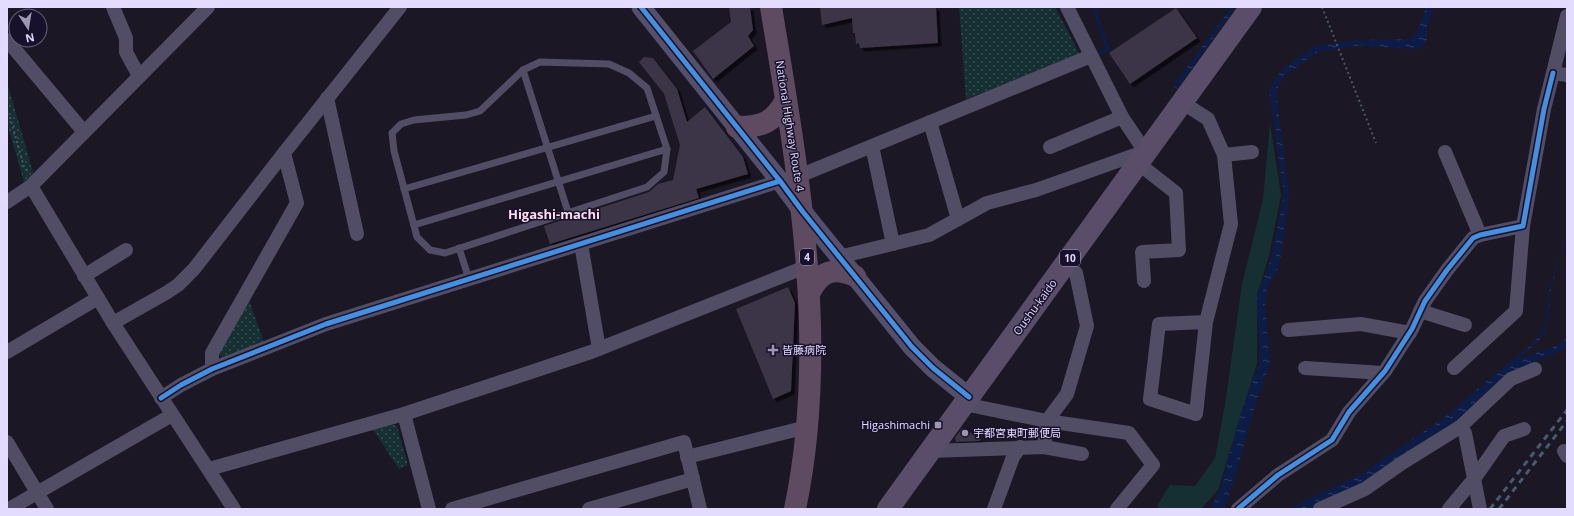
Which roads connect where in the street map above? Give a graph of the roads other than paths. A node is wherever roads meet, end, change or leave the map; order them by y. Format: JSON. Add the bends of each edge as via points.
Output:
{"nodes":[{"id":1,"x":113,"y":7,"type":"edge"},
{"id":2,"x":208,"y":7,"type":"edge"},
{"id":3,"x":400,"y":7,"type":"edge"},
{"id":4,"x":641,"y":7,"type":"edge"},
{"id":5,"x":771,"y":7,"type":"edge"},
{"id":6,"x":1067,"y":7,"type":"edge"},
{"id":7,"x":1251,"y":7,"type":"edge"},
{"id":8,"x":1567,"y":16,"type":"edge"},
{"id":9,"x":7,"y":40,"type":"edge"},
{"id":10,"x":1091,"y":56,"type":"junction"},
{"id":11,"x":523,"y":70,"type":"junction"},
{"id":12,"x":1553,"y":73,"type":"junction"},
{"id":13,"x":1567,"y":75,"type":"edge"},
{"id":14,"x":139,"y":76,"type":"junction"},
{"id":15,"x":327,"y":98,"type":"junction"},
{"id":16,"x":786,"y":100,"type":"junction"},
{"id":17,"x":1183,"y":102,"type":"junction"},
{"id":18,"x":656,"y":116,"type":"junction"},
{"id":19,"x":1122,"y":117,"type":"junction"},
{"id":20,"x":930,"y":122,"type":"junction"},
{"id":21,"x":738,"y":128,"type":"junction"},
{"id":22,"x":84,"y":132,"type":"junction"},
{"id":23,"x":872,"y":146,"type":"junction"},
{"id":24,"x":547,"y":147,"type":"junction"},
{"id":25,"x":1050,"y":147,"type":"dead end"},
{"id":26,"x":667,"y":149,"type":"junction"},
{"id":27,"x":1252,"y":152,"type":"dead end"},
{"id":28,"x":1445,"y":152,"type":"dead end"},
{"id":29,"x":284,"y":153,"type":"junction"},
{"id":30,"x":1224,"y":155,"type":"junction"},
{"id":31,"x":1144,"y":157,"type":"junction"},
{"id":32,"x":790,"y":179,"type":"junction"},
{"id":33,"x":32,"y":181,"type":"junction"},
{"id":34,"x":558,"y":182,"type":"junction"},
{"id":35,"x":404,"y":189,"type":"junction"},
{"id":36,"x":7,"y":202,"type":"edge"},
{"id":37,"x":568,"y":212,"type":"junction"},
{"id":38,"x":803,"y":212,"type":"junction"},
{"id":39,"x":958,"y":219,"type":"junction"},
{"id":40,"x":414,"y":225,"type":"junction"},
{"id":41,"x":1523,"y":226,"type":"junction"},
{"id":42,"x":357,"y":234,"type":"dead end"},
{"id":43,"x":1480,"y":235,"type":"junction"},
{"id":44,"x":581,"y":244,"type":"junction"},
{"id":45,"x":893,"y":244,"type":"junction"},
{"id":46,"x":459,"y":248,"type":"junction"},
{"id":47,"x":126,"y":250,"type":"dead end"},
{"id":48,"x":839,"y":257,"type":"junction"},
{"id":49,"x":1065,"y":265,"type":"junction"},
{"id":50,"x":808,"y":266,"type":"junction"},
{"id":51,"x":84,"y":276,"type":"junction"},
{"id":52,"x":855,"y":276,"type":"junction"},
{"id":53,"x":469,"y":280,"type":"junction"},
{"id":54,"x":1144,"y":281,"type":"dead end"},
{"id":55,"x":809,"y":294,"type":"junction"},
{"id":56,"x":98,"y":298,"type":"junction"},
{"id":57,"x":1420,"y":312,"type":"junction"},
{"id":58,"x":1206,"y":322,"type":"junction"},
{"id":59,"x":113,"y":323,"type":"junction"},
{"id":60,"x":1465,"y":325,"type":"dead end"},
{"id":61,"x":1288,"y":330,"type":"dead end"},
{"id":62,"x":1410,"y":333,"type":"junction"},
{"id":63,"x":599,"y":349,"type":"junction"},
{"id":64,"x":7,"y":352,"type":"edge"},
{"id":65,"x":1305,"y":368,"type":"dead end"},
{"id":66,"x":1454,"y":368,"type":"dead end"},
{"id":67,"x":212,"y":369,"type":"junction"},
{"id":68,"x":1535,"y":369,"type":"dead end"},
{"id":69,"x":1383,"y":373,"type":"junction"},
{"id":70,"x":162,"y":398,"type":"junction"},
{"id":71,"x":966,"y":401,"type":"junction"},
{"id":72,"x":404,"y":414,"type":"junction"},
{"id":73,"x":172,"y":415,"type":"junction"},
{"id":74,"x":1047,"y":421,"type":"junction"},
{"id":75,"x":807,"y":427,"type":"junction"},
{"id":76,"x":1460,"y":427,"type":"junction"},
{"id":77,"x":1524,"y":429,"type":"dead end"},
{"id":78,"x":7,"y":442,"type":"edge"},
{"id":79,"x":1020,"y":447,"type":"junction"},
{"id":80,"x":1044,"y":447,"type":"junction"},
{"id":81,"x":930,"y":451,"type":"junction"},
{"id":82,"x":1082,"y":454,"type":"dead end"},
{"id":83,"x":687,"y":457,"type":"junction"},
{"id":84,"x":209,"y":469,"type":"junction"},
{"id":85,"x":693,"y":479,"type":"junction"},
{"id":86,"x":1474,"y":479,"type":"junction"},
{"id":87,"x":37,"y":493,"type":"junction"},
{"id":88,"x":9,"y":509,"type":"edge"},
{"id":89,"x":47,"y":509,"type":"edge"},
{"id":90,"x":234,"y":509,"type":"edge"},
{"id":91,"x":429,"y":509,"type":"edge"},
{"id":92,"x":452,"y":509,"type":"edge"},
{"id":93,"x":589,"y":509,"type":"edge"},
{"id":94,"x":700,"y":509,"type":"edge"},
{"id":95,"x":795,"y":509,"type":"edge"},
{"id":96,"x":888,"y":509,"type":"edge"},
{"id":97,"x":994,"y":509,"type":"edge"},
{"id":98,"x":1117,"y":509,"type":"edge"},
{"id":99,"x":1238,"y":509,"type":"edge"},
{"id":100,"x":1320,"y":509,"type":"edge"},
{"id":101,"x":1449,"y":509,"type":"edge"},
{"id":102,"x":1480,"y":509,"type":"edge"}],
"edges":[{"from":1,"to":14,"type":"street","via":[[126,38],[126,52]]},
{"from":2,"to":14,"type":"street"},
{"from":3,"to":15,"type":"street"},
{"from":4,"to":21,"type":"street"},
{"from":5,"to":16,"type":"highway","name":"National Highway Route 4","number":"4"},
{"from":6,"to":10,"type":"street"},
{"from":7,"to":17,"type":"main road","name":"Oushu-kaido","number":"10"},
{"from":8,"to":12,"type":"street"},
{"from":9,"to":22,"type":"street"},
{"from":10,"to":19,"type":"street"},
{"from":10,"to":20,"type":"street"},
{"from":11,"to":18,"type":"lane","via":[[540,62],[610,64],[629,73],[647,88]]},
{"from":11,"to":24,"type":"lane"},
{"from":11,"to":35,"type":"lane","via":[[480,111],[466,115],[414,120],[401,124],[392,133]]},
{"from":12,"to":13,"type":"street"},
{"from":12,"to":41,"type":"street","via":[[1544,108]]},
{"from":14,"to":22,"type":"street"},
{"from":15,"to":29,"type":"street"},
{"from":15,"to":42,"type":"street"},
{"from":16,"to":21,"type":"highway","via":[[780,111],[768,122],[754,127]]},
{"from":16,"to":32,"type":"highway","name":"National Highway Route 4","number":"4"},
{"from":17,"to":30,"type":"street","via":[[1208,119]]},
{"from":17,"to":31,"type":"main road","name":"Oushu-kaido","number":"10"},
{"from":18,"to":24,"type":"lane"},
{"from":18,"to":26,"type":"lane"},
{"from":19,"to":25,"type":"street"},
{"from":19,"to":31,"type":"street","via":[[1140,144]]},
{"from":20,"to":23,"type":"street"},
{"from":20,"to":39,"type":"street"},
{"from":21,"to":32,"type":"street"},
{"from":22,"to":33,"type":"street"},
{"from":23,"to":32,"type":"street"},
{"from":23,"to":45,"type":"street"},
{"from":24,"to":34,"type":"lane"},
{"from":24,"to":35,"type":"lane"},
{"from":26,"to":34,"type":"lane"},
{"from":26,"to":37,"type":"lane","via":[[664,172],[647,187]]},
{"from":27,"to":30,"type":"street"},
{"from":28,"to":43,"type":"street"},
{"from":29,"to":59,"type":"street","via":[[194,269],[178,285]]},
{"from":29,"to":67,"type":"street","via":[[297,202],[212,353]]},
{"from":30,"to":58,"type":"street","via":[[1231,224]]},
{"from":31,"to":39,"type":"street","via":[[987,204]]},
{"from":31,"to":49,"type":"main road","name":"Oushu-kaido","number":"10"},
{"from":31,"to":54,"type":"street","via":[[1176,193],[1179,250],[1142,252]]},
{"from":32,"to":38,"type":"highway","name":"National Highway Route 4","number":"4"},
{"from":32,"to":44,"type":"street"},
{"from":33,"to":36,"type":"street"},
{"from":33,"to":51,"type":"street"},
{"from":34,"to":37,"type":"lane"},
{"from":34,"to":40,"type":"lane"},
{"from":35,"to":40,"type":"lane"},
{"from":37,"to":46,"type":"lane"},
{"from":38,"to":48,"type":"street"},
{"from":38,"to":50,"type":"highway","name":"National Highway Route 4","number":"4"},
{"from":39,"to":45,"type":"street","via":[[929,235]]},
{"from":40,"to":46,"type":"lane","via":[[417,237],[430,250],[445,253]]},
{"from":41,"to":43,"type":"street"},
{"from":41,"to":66,"type":"street","via":[[1516,311]]},
{"from":43,"to":57,"type":"street","via":[[1473,238],[1447,270]]},
{"from":44,"to":53,"type":"street"},
{"from":44,"to":63,"type":"street"},
{"from":45,"to":48,"type":"street"},
{"from":46,"to":53,"type":"lane"},
{"from":47,"to":51,"type":"street"},
{"from":48,"to":52,"type":"street"},
{"from":49,"to":71,"type":"main road","name":"Oushu-kaido","number":"10"},
{"from":49,"to":74,"type":"street","via":[[1076,273],[1087,326],[1067,394]]},
{"from":50,"to":55,"type":"highway","name":"National Highway Route 4","number":"4"},
{"from":50,"to":63,"type":"street"},
{"from":51,"to":56,"type":"street"},
{"from":52,"to":55,"type":"highway","via":[[844,271],[822,275],[814,283]]},
{"from":52,"to":71,"type":"street","via":[[912,347]]},
{"from":53,"to":67,"type":"street","via":[[326,324]]},
{"from":55,"to":75,"type":"highway","name":"National Highway Route 4","number":"4"},
{"from":56,"to":59,"type":"street"},
{"from":56,"to":64,"type":"street"},
{"from":57,"to":60,"type":"street"},
{"from":57,"to":62,"type":"street"},
{"from":58,"to":58,"type":"street","via":[[1196,414],[1150,399],[1159,324]]},
{"from":59,"to":70,"type":"street"},
{"from":61,"to":62,"type":"street","via":[[1361,324]]},
{"from":62,"to":69,"type":"street"},
{"from":63,"to":72,"type":"street"},
{"from":65,"to":69,"type":"street"},
{"from":67,"to":70,"type":"street"},
{"from":68,"to":76,"type":"street","via":[[1511,379]]},
{"from":69,"to":99,"type":"street","via":[[1349,412],[1332,440],[1278,475]]},
{"from":70,"to":73,"type":"street"},
{"from":71,"to":74,"type":"street"},
{"from":71,"to":81,"type":"main road","name":"Oushu-kaido","number":"10"},
{"from":72,"to":84,"type":"street"},
{"from":72,"to":91,"type":"street"},
{"from":73,"to":84,"type":"street"},
{"from":73,"to":87,"type":"street"},
{"from":74,"to":80,"type":"street"},
{"from":74,"to":98,"type":"street","via":[[1129,434],[1154,465]]},
{"from":75,"to":83,"type":"street"},
{"from":75,"to":95,"type":"highway","name":"National Highway Route 4","number":"4"},
{"from":76,"to":86,"type":"street","via":[[1465,433]]},
{"from":76,"to":100,"type":"street","via":[[1365,489]]},
{"from":77,"to":86,"type":"street","via":[[1504,436]]},
{"from":78,"to":87,"type":"street"},
{"from":79,"to":80,"type":"street"},
{"from":79,"to":81,"type":"street"},
{"from":79,"to":97,"type":"street","via":[[1012,458]]},
{"from":80,"to":82,"type":"street"},
{"from":81,"to":96,"type":"main road","name":"Oushu-kaido","number":"10"},
{"from":83,"to":85,"type":"street"},
{"from":83,"to":92,"type":"street","via":[[684,442]]},
{"from":84,"to":90,"type":"street"},
{"from":85,"to":93,"type":"street"},
{"from":85,"to":94,"type":"street"},
{"from":86,"to":101,"type":"street"},
{"from":86,"to":102,"type":"street"},
{"from":87,"to":88,"type":"street"},
{"from":87,"to":89,"type":"street"}]}
